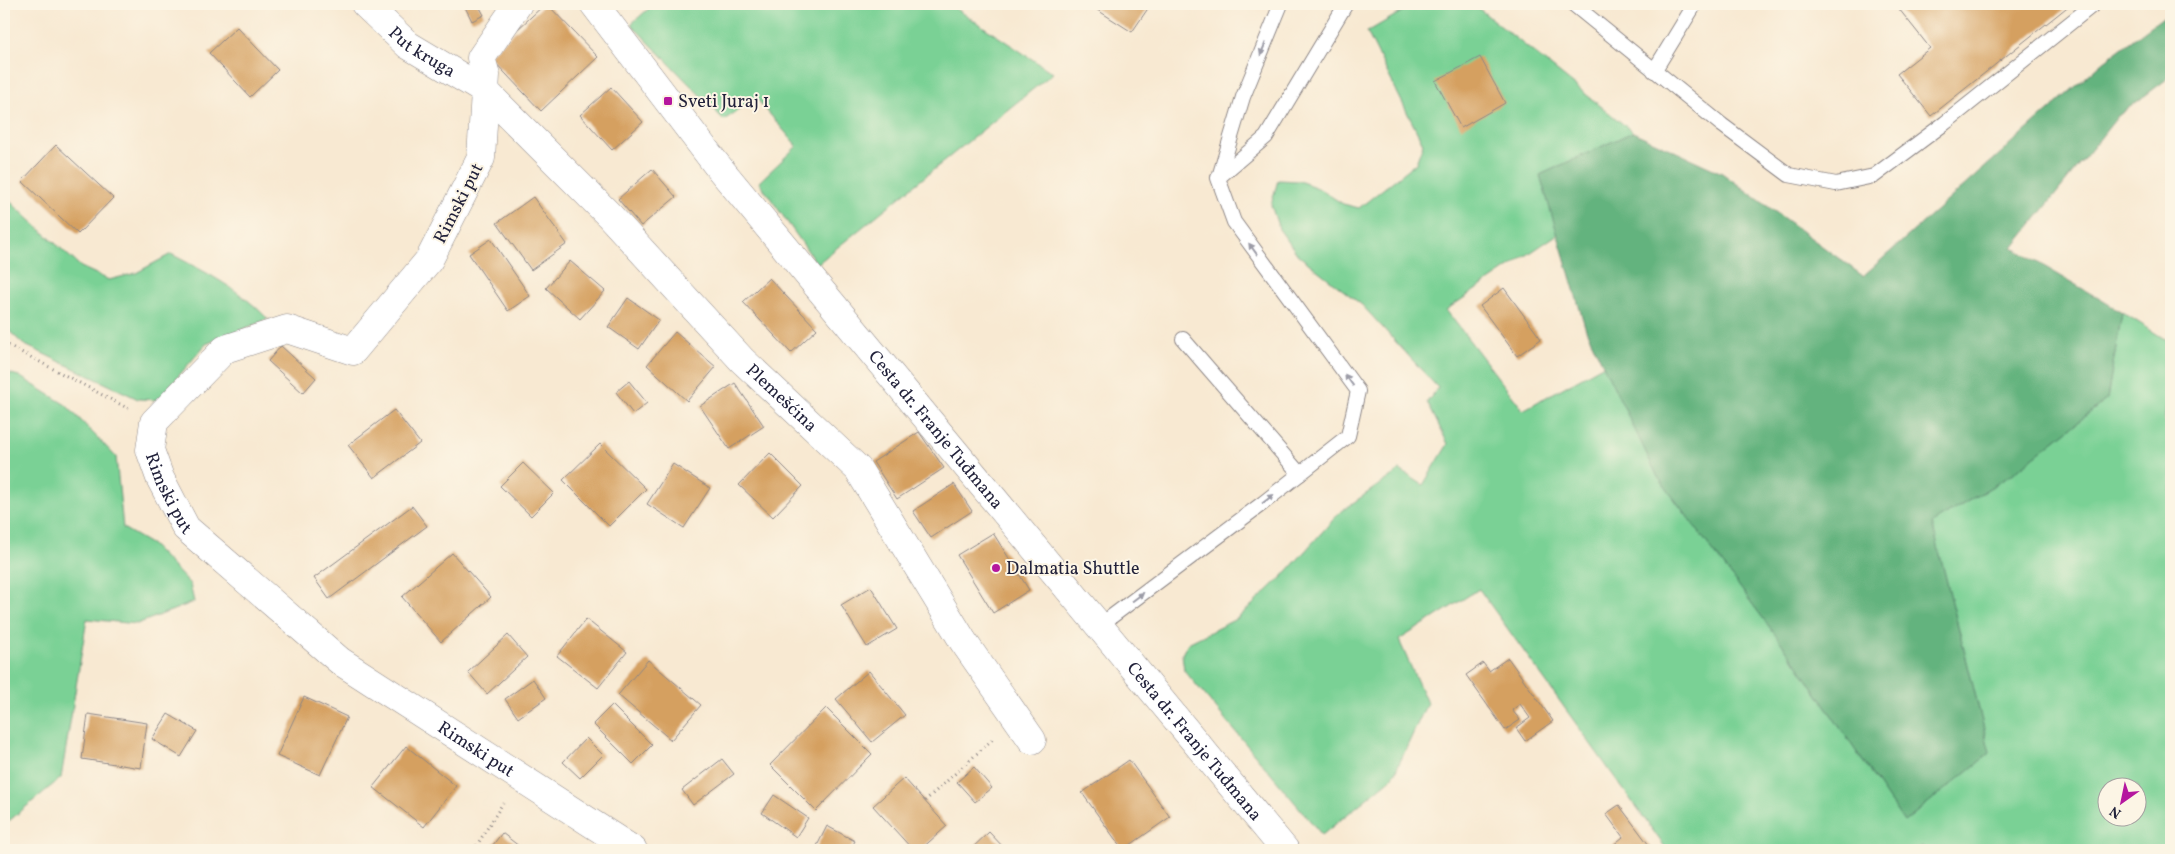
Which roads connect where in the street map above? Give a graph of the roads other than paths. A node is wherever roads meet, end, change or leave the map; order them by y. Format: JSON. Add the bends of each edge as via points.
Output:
{"nodes":[{"id":1,"x":365,"y":4,"type":"edge"},
{"id":2,"x":518,"y":4,"type":"edge"},
{"id":3,"x":594,"y":4,"type":"edge"},
{"id":4,"x":1281,"y":4,"type":"edge"},
{"id":5,"x":1346,"y":4,"type":"edge"},
{"id":6,"x":1573,"y":4,"type":"edge"},
{"id":7,"x":1695,"y":4,"type":"edge"},
{"id":8,"x":2094,"y":4,"type":"edge"},
{"id":9,"x":1654,"y":71,"type":"junction"},
{"id":10,"x":485,"y":91,"type":"junction"},
{"id":11,"x":1218,"y":178,"type":"junction"},
{"id":12,"x":1183,"y":340,"type":"dead end"},
{"id":13,"x":1300,"y":474,"type":"junction"},
{"id":14,"x":1099,"y":626,"type":"junction"},
{"id":15,"x":1032,"y":740,"type":"dead end"},
{"id":16,"x":633,"y":850,"type":"edge"},
{"id":17,"x":1285,"y":850,"type":"edge"}],
"edges":[{"from":1,"to":10,"type":"street","name":"Put kruga","via":[[408,45]]},
{"from":2,"to":10,"type":"street","name":"Rimski put","via":[[481,58],[486,75]]},
{"from":3,"to":14,"type":"street","name":"Cesta dr. Franje Tuđmana","via":[[716,164]]},
{"from":4,"to":11,"type":"lane","one_way":true,"via":[[1243,97]]},
{"from":5,"to":11,"type":"lane","via":[[1266,138]]},
{"from":6,"to":9,"type":"lane"},
{"from":7,"to":9,"type":"lane"},
{"from":8,"to":9,"type":"lane","via":[[1874,176],[1836,184],[1788,175]]},
{"from":10,"to":15,"type":"street","name":"Plemešćina","via":[[609,214],[742,360],[858,470],[963,641]]},
{"from":10,"to":16,"type":"street","name":"Rimski put","via":[[481,158],[429,260],[353,351],[287,329],[225,349],[154,422],[150,450],[160,478],[186,528],[340,662]]},
{"from":13,"to":11,"type":"lane","one_way":true,"via":[[1348,436],[1358,392],[1234,222]]},
{"from":12,"to":13,"type":"lane"},
{"from":14,"to":13,"type":"lane","one_way":true},
{"from":14,"to":17,"type":"street","name":"Cesta dr. Franje Tuđmana"}]}
